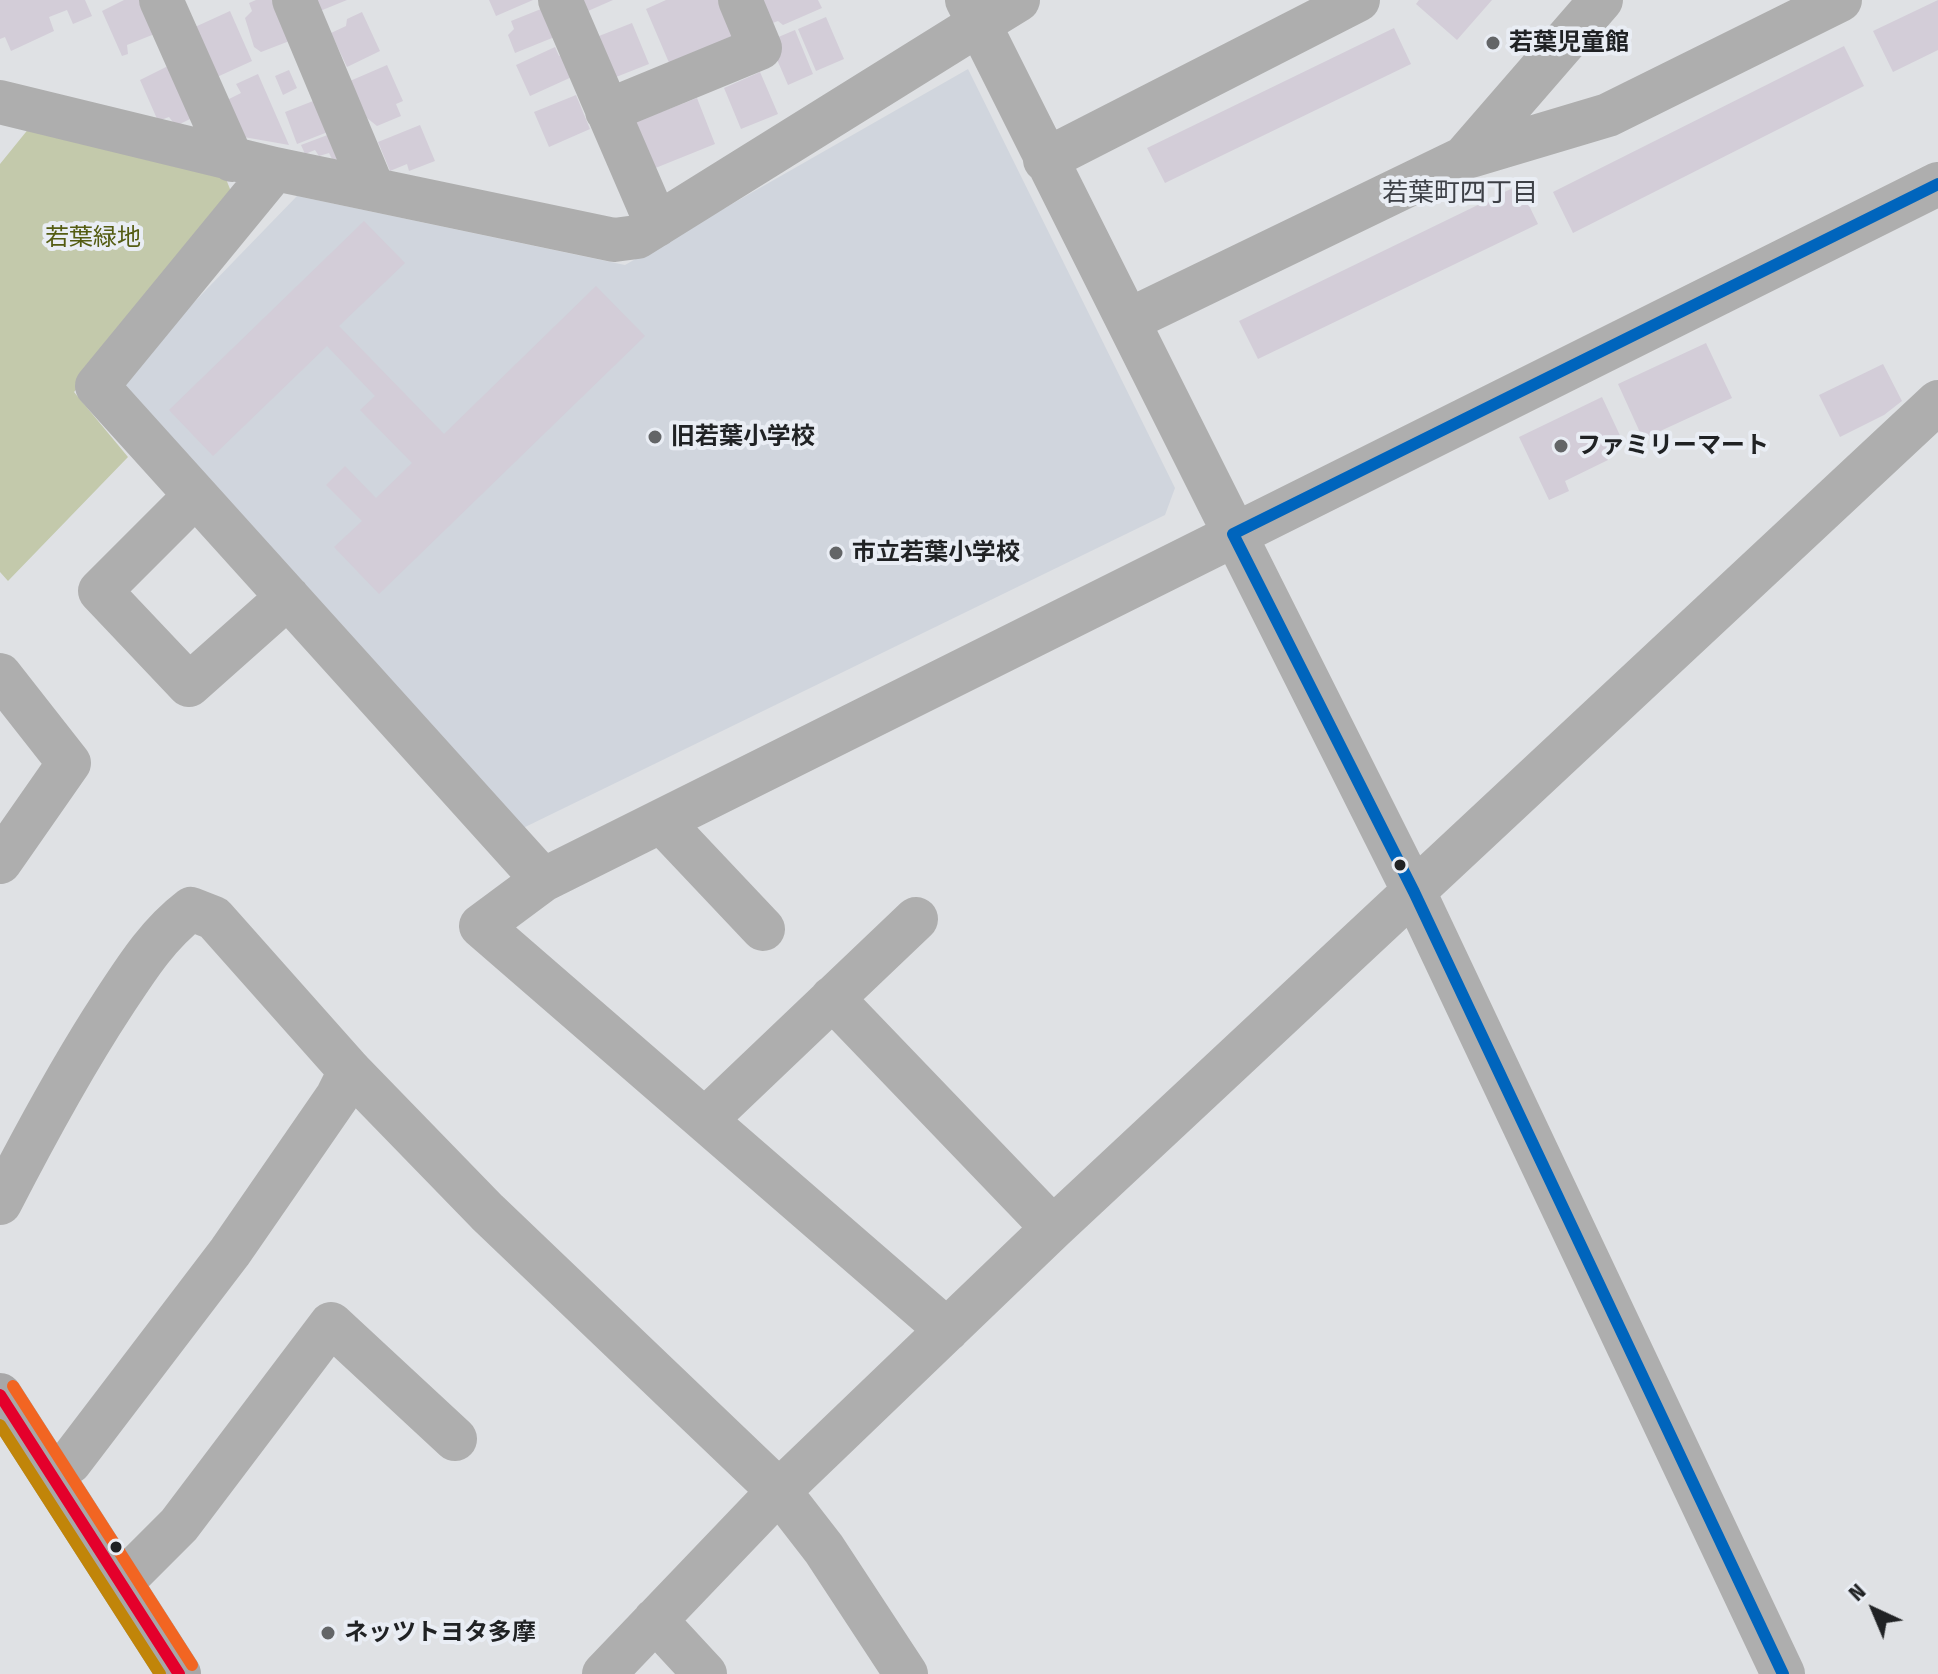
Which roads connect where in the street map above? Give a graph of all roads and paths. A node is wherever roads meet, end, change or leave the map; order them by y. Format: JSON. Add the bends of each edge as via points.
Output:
{"nodes":[{"id":1,"x":161,"y":0,"type":"edge"},
{"id":2,"x":294,"y":0,"type":"edge"},
{"id":3,"x":560,"y":0,"type":"edge"},
{"id":4,"x":740,"y":0,"type":"edge"},
{"id":5,"x":1018,"y":0,"type":"edge"},
{"id":6,"x":1358,"y":0,"type":"edge"},
{"id":7,"x":1601,"y":0,"type":"edge"},
{"id":8,"x":1840,"y":0,"type":"edge"},
{"id":9,"x":973,"y":12,"type":"edge"},
{"id":10,"x":0,"y":102,"type":"edge"},
{"id":11,"x":607,"y":111,"type":"junction"},
{"id":12,"x":1464,"y":158,"type":"junction"},
{"id":13,"x":232,"y":160,"type":"junction"},
{"id":14,"x":1045,"y":160,"type":"junction"},
{"id":15,"x":275,"y":169,"type":"junction"},
{"id":16,"x":1938,"y":184,"type":"edge"},
{"id":17,"x":373,"y":189,"type":"junction"},
{"id":18,"x":657,"y":225,"type":"junction"},
{"id":19,"x":1129,"y":320,"type":"junction"},
{"id":20,"x":1938,"y":402,"type":"edge"},
{"id":21,"x":195,"y":496,"type":"junction"},
{"id":22,"x":1233,"y":534,"type":"junction"},
{"id":23,"x":288,"y":597,"type":"junction"},
{"id":24,"x":0,"y":675,"type":"edge"},
{"id":25,"x":661,"y":821,"type":"junction"},
{"id":26,"x":0,"y":862,"type":"edge"},
{"id":27,"x":543,"y":880,"type":"junction"},
{"id":28,"x":1414,"y":892,"type":"junction"},
{"id":29,"x":916,"y":919,"type":"dead end"},
{"id":30,"x":763,"y":929,"type":"dead end"},
{"id":31,"x":832,"y":998,"type":"junction"},
{"id":32,"x":350,"y":1071,"type":"junction"},
{"id":33,"x":706,"y":1119,"type":"junction"},
{"id":34,"x":0,"y":1203,"type":"edge"},
{"id":35,"x":1053,"y":1228,"type":"junction"},
{"id":36,"x":947,"y":1330,"type":"junction"},
{"id":37,"x":0,"y":1395,"type":"edge"},
{"id":38,"x":455,"y":1439,"type":"dead end"},
{"id":39,"x":52,"y":1475,"type":"junction"},
{"id":40,"x":779,"y":1491,"type":"junction"},
{"id":41,"x":121,"y":1583,"type":"junction"},
{"id":42,"x":655,"y":1620,"type":"junction"},
{"id":43,"x":179,"y":1674,"type":"edge"},
{"id":44,"x":604,"y":1674,"type":"edge"},
{"id":45,"x":705,"y":1674,"type":"edge"},
{"id":46,"x":906,"y":1674,"type":"edge"},
{"id":47,"x":1783,"y":1674,"type":"edge"}],
"edges":[{"from":1,"to":13,"type":"street"},
{"from":2,"to":17,"type":"street"},
{"from":3,"to":11,"type":"street"},
{"from":4,"to":11,"type":"street","via":[[760,48]]},
{"from":5,"to":9,"type":"street"},
{"from":6,"to":14,"type":"street"},
{"from":7,"to":12,"type":"street"},
{"from":8,"to":12,"type":"street","via":[[1608,115]]},
{"from":9,"to":14,"type":"street"},
{"from":9,"to":18,"type":"street"},
{"from":10,"to":13,"type":"street"},
{"from":11,"to":18,"type":"street"},
{"from":12,"to":19,"type":"street"},
{"from":13,"to":15,"type":"street"},
{"from":14,"to":19,"type":"street"},
{"from":15,"to":17,"type":"street"},
{"from":15,"to":21,"type":"street","via":[[97,386]]},
{"from":16,"to":22,"type":"street"},
{"from":17,"to":18,"type":"street","via":[[614,240],[637,237]]},
{"from":19,"to":22,"type":"street"},
{"from":20,"to":28,"type":"street"},
{"from":21,"to":23,"type":"street"},
{"from":21,"to":23,"type":"street","via":[[100,591],[189,685]]},
{"from":22,"to":25,"type":"street"},
{"from":22,"to":28,"type":"street"},
{"from":23,"to":27,"type":"street"},
{"from":24,"to":26,"type":"street","via":[[69,763]]},
{"from":25,"to":27,"type":"street"},
{"from":25,"to":30,"type":"street"},
{"from":27,"to":33,"type":"street","via":[[481,926]]},
{"from":28,"to":35,"type":"street"},
{"from":28,"to":47,"type":"street"},
{"from":29,"to":31,"type":"street"},
{"from":31,"to":33,"type":"street"},
{"from":31,"to":35,"type":"street"},
{"from":32,"to":34,"type":"street","via":[[214,918],[191,909],[144,957],[87,1044]]},
{"from":32,"to":39,"type":"street","via":[[230,1252],[70,1462]]},
{"from":32,"to":40,"type":"street","via":[[517,1243]]},
{"from":33,"to":36,"type":"street"},
{"from":35,"to":36,"type":"street"},
{"from":36,"to":40,"type":"street"},
{"from":37,"to":39,"type":"main road"},
{"from":38,"to":41,"type":"street","via":[[331,1324],[179,1525]]},
{"from":39,"to":41,"type":"main road"},
{"from":40,"to":42,"type":"street"},
{"from":40,"to":46,"type":"street"},
{"from":41,"to":43,"type":"main road"},
{"from":42,"to":44,"type":"street"},
{"from":42,"to":45,"type":"street"}]}
